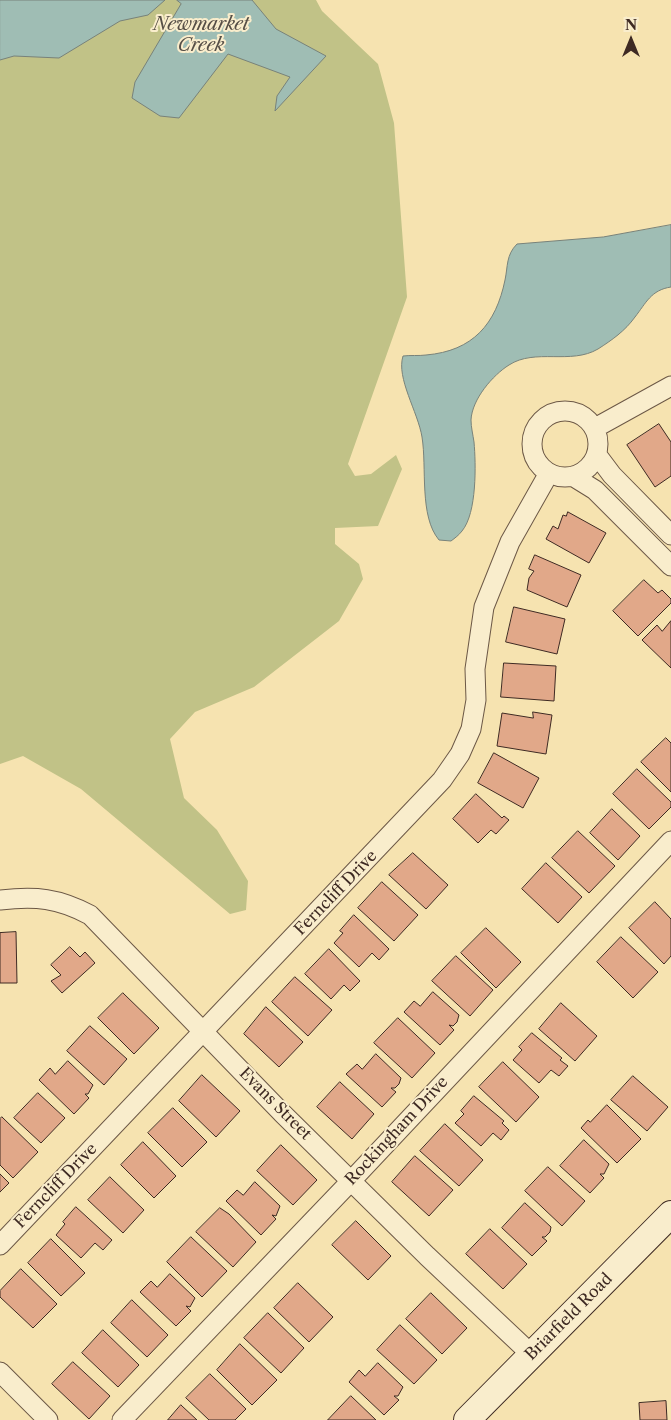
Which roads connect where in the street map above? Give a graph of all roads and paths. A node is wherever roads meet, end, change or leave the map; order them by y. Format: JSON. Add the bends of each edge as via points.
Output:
{"nodes":[{"id":1,"x":671,"y":386,"type":"edge"},
{"id":2,"x":595,"y":428,"type":"junction"},
{"id":3,"x":597,"y":455,"type":"junction"},
{"id":4,"x":549,"y":473,"type":"junction"},
{"id":5,"x":574,"y":477,"type":"junction"},
{"id":6,"x":671,"y":535,"type":"edge"},
{"id":7,"x":671,"y":566,"type":"edge"},
{"id":8,"x":671,"y":841,"type":"edge"},
{"id":9,"x":0,"y":900,"type":"edge"},
{"id":10,"x":204,"y":1031,"type":"junction"},
{"id":11,"x":351,"y":1181,"type":"junction"},
{"id":12,"x":671,"y":1214,"type":"edge"},
{"id":13,"x":0,"y":1246,"type":"edge"},
{"id":14,"x":531,"y":1354,"type":"junction"},
{"id":15,"x":0,"y":1372,"type":"edge"},
{"id":16,"x":48,"y":1420,"type":"edge"},
{"id":17,"x":122,"y":1420,"type":"edge"},
{"id":18,"x":467,"y":1420,"type":"edge"}],
"edges":[{"from":1,"to":2,"type":"street"},
{"from":2,"to":3,"type":"street","via":[[599,446]]},
{"from":2,"to":4,"type":"street","via":[[588,419],[567,411],[556,412],[542,421],[533,435],[532,446],[534,457]]},
{"from":3,"to":5,"type":"street","via":[[584,472]]},
{"from":3,"to":6,"type":"street","via":[[612,475]]},
{"from":4,"to":5,"type":"street","via":[[557,477]]},
{"from":4,"to":10,"type":"street","name":"Ferncliff Drive","via":[[510,542],[484,607],[471,729],[460,754],[412,813]]},
{"from":5,"to":7,"type":"street","via":[[595,490]]},
{"from":8,"to":11,"type":"street","name":"Rockingham Drive"},
{"from":9,"to":10,"type":"street","name":"Evans Street","via":[[39,898],[66,902],[90,915]]},
{"from":10,"to":11,"type":"street","name":"Evans Street"},
{"from":10,"to":13,"type":"street","name":"Ferncliff Drive"},
{"from":11,"to":14,"type":"street","name":"Evans Street"},
{"from":11,"to":17,"type":"street","name":"Rockingham Drive"},
{"from":12,"to":14,"type":"main road","name":"Briarfield Road"},
{"from":14,"to":18,"type":"main road","name":"Briarfield Road"},
{"from":15,"to":16,"type":"street"}]}
